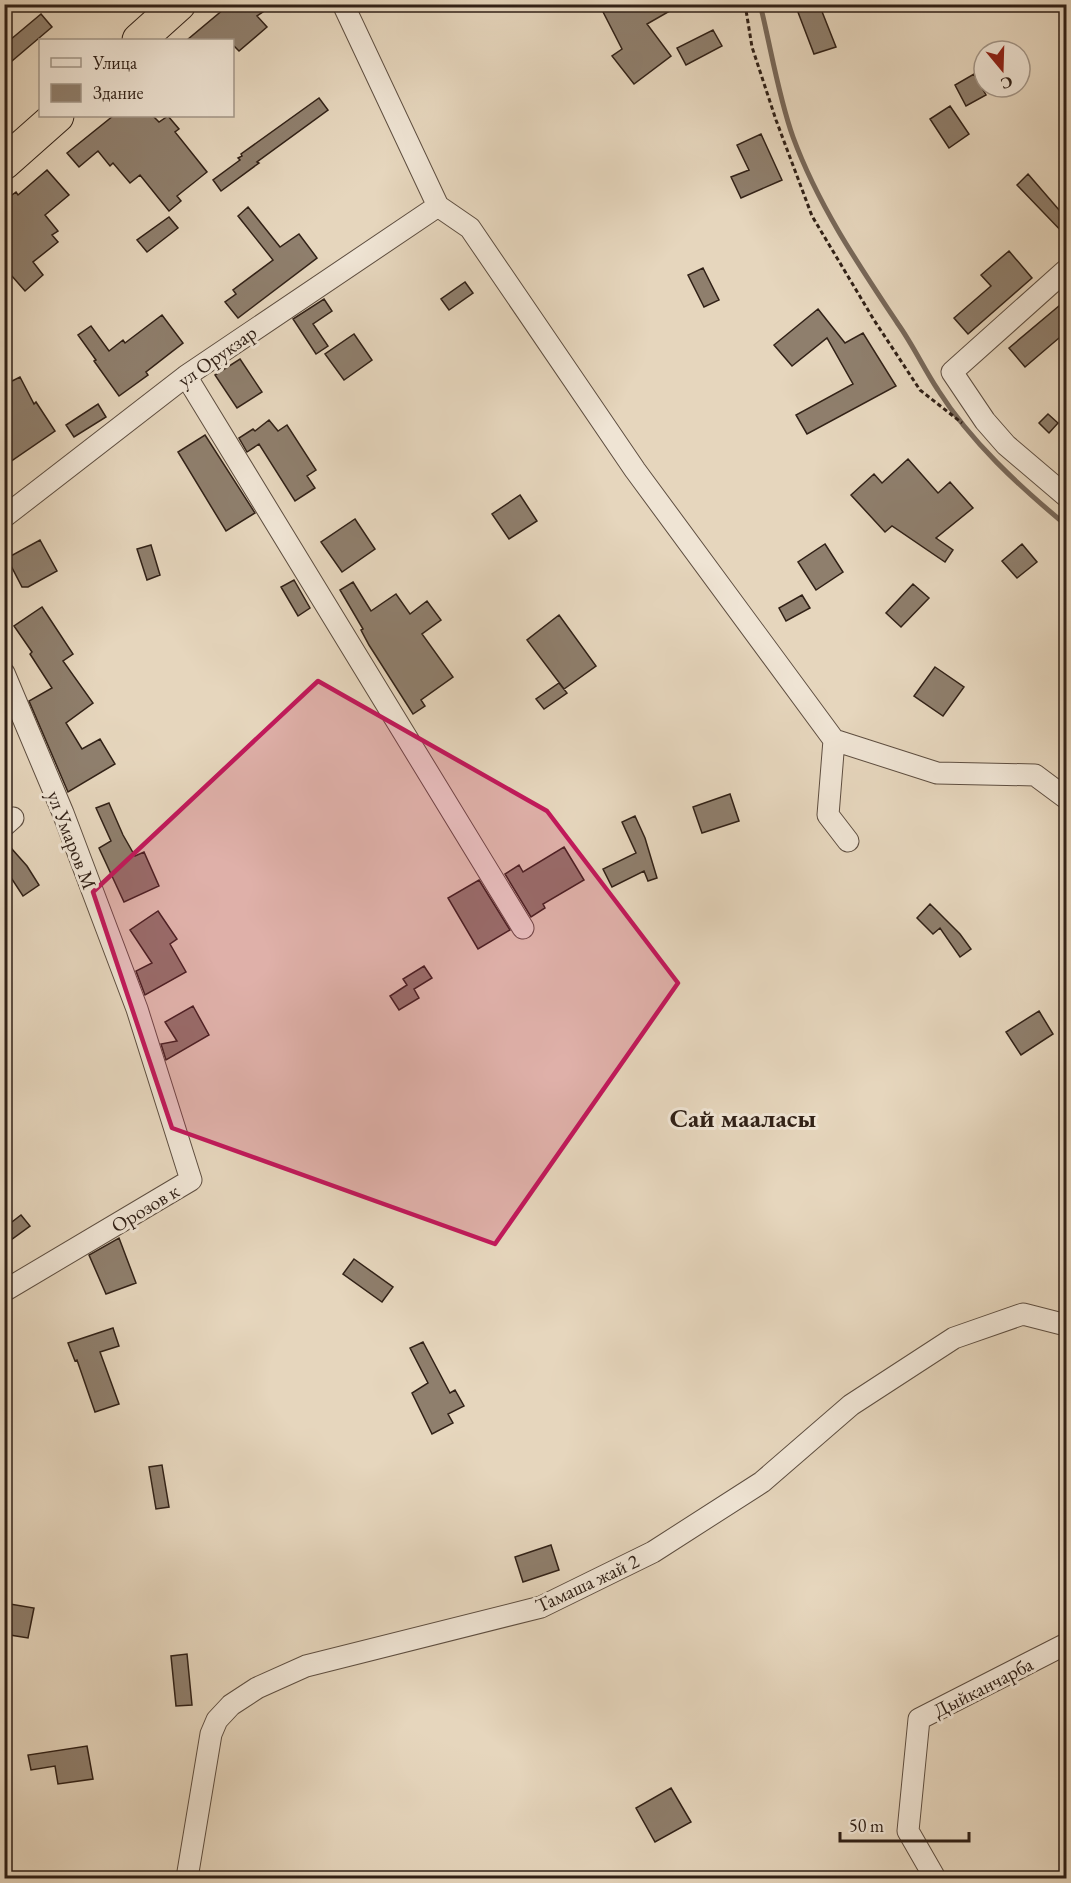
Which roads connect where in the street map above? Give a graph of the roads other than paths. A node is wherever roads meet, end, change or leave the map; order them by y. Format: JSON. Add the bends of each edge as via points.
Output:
{"nodes":[{"id":1,"x":179,"y":4,"type":"edge"},
{"id":2,"x":343,"y":4,"type":"edge"},
{"id":3,"x":141,"y":39,"type":"edge"},
{"id":4,"x":56,"y":117,"type":"edge"},
{"id":5,"x":4,"y":163,"type":"edge"},
{"id":6,"x":438,"y":206,"type":"junction"},
{"id":7,"x":1066,"y":270,"type":"edge"},
{"id":8,"x":186,"y":376,"type":"junction"},
{"id":9,"x":1066,"y":496,"type":"edge"},
{"id":10,"x":4,"y":517,"type":"edge"},
{"id":11,"x":4,"y":673,"type":"edge"},
{"id":12,"x":834,"y":740,"type":"junction"},
{"id":13,"x":1066,"y":798,"type":"edge"},
{"id":14,"x":848,"y":841,"type":"dead end"},
{"id":15,"x":523,"y":928,"type":"dead end"},
{"id":16,"x":137,"y":1009,"type":"joint"},
{"id":17,"x":4,"y":1292,"type":"edge"},
{"id":18,"x":1066,"y":1325,"type":"edge"},
{"id":19,"x":1066,"y":1644,"type":"edge"},
{"id":20,"x":187,"y":1878,"type":"edge"},
{"id":21,"x":935,"y":1878,"type":"edge"}],
"edges":[{"from":1,"to":3,"type":"highway"},
{"from":2,"to":6,"type":"street"},
{"from":4,"to":5,"type":"highway"},
{"from":6,"to":8,"type":"street","name":"ул Орукзар"},
{"from":6,"to":12,"type":"street","via":[[470,228],[635,470]]},
{"from":7,"to":9,"type":"street","via":[[952,372],[1006,445]]},
{"from":8,"to":10,"type":"street","name":"ул Орукзар"},
{"from":8,"to":15,"type":"street"},
{"from":11,"to":16,"type":"street","name":"ул Умаров М","via":[[63,813]]},
{"from":12,"to":13,"type":"street","via":[[937,773],[1035,775]]},
{"from":12,"to":14,"type":"street","via":[[828,814]]},
{"from":16,"to":17,"type":"street","name":"Орозов к","via":[[192,1180]]},
{"from":18,"to":20,"type":"street","name":"Тамаша жай 2","via":[[1023,1314],[954,1338],[851,1405],[762,1482],[653,1552],[541,1606],[306,1666],[257,1688],[231,1705],[217,1720],[211,1734]]},
{"from":19,"to":21,"type":"street","name":"Дыйканчарба","via":[[919,1719],[908,1831]]}]}
